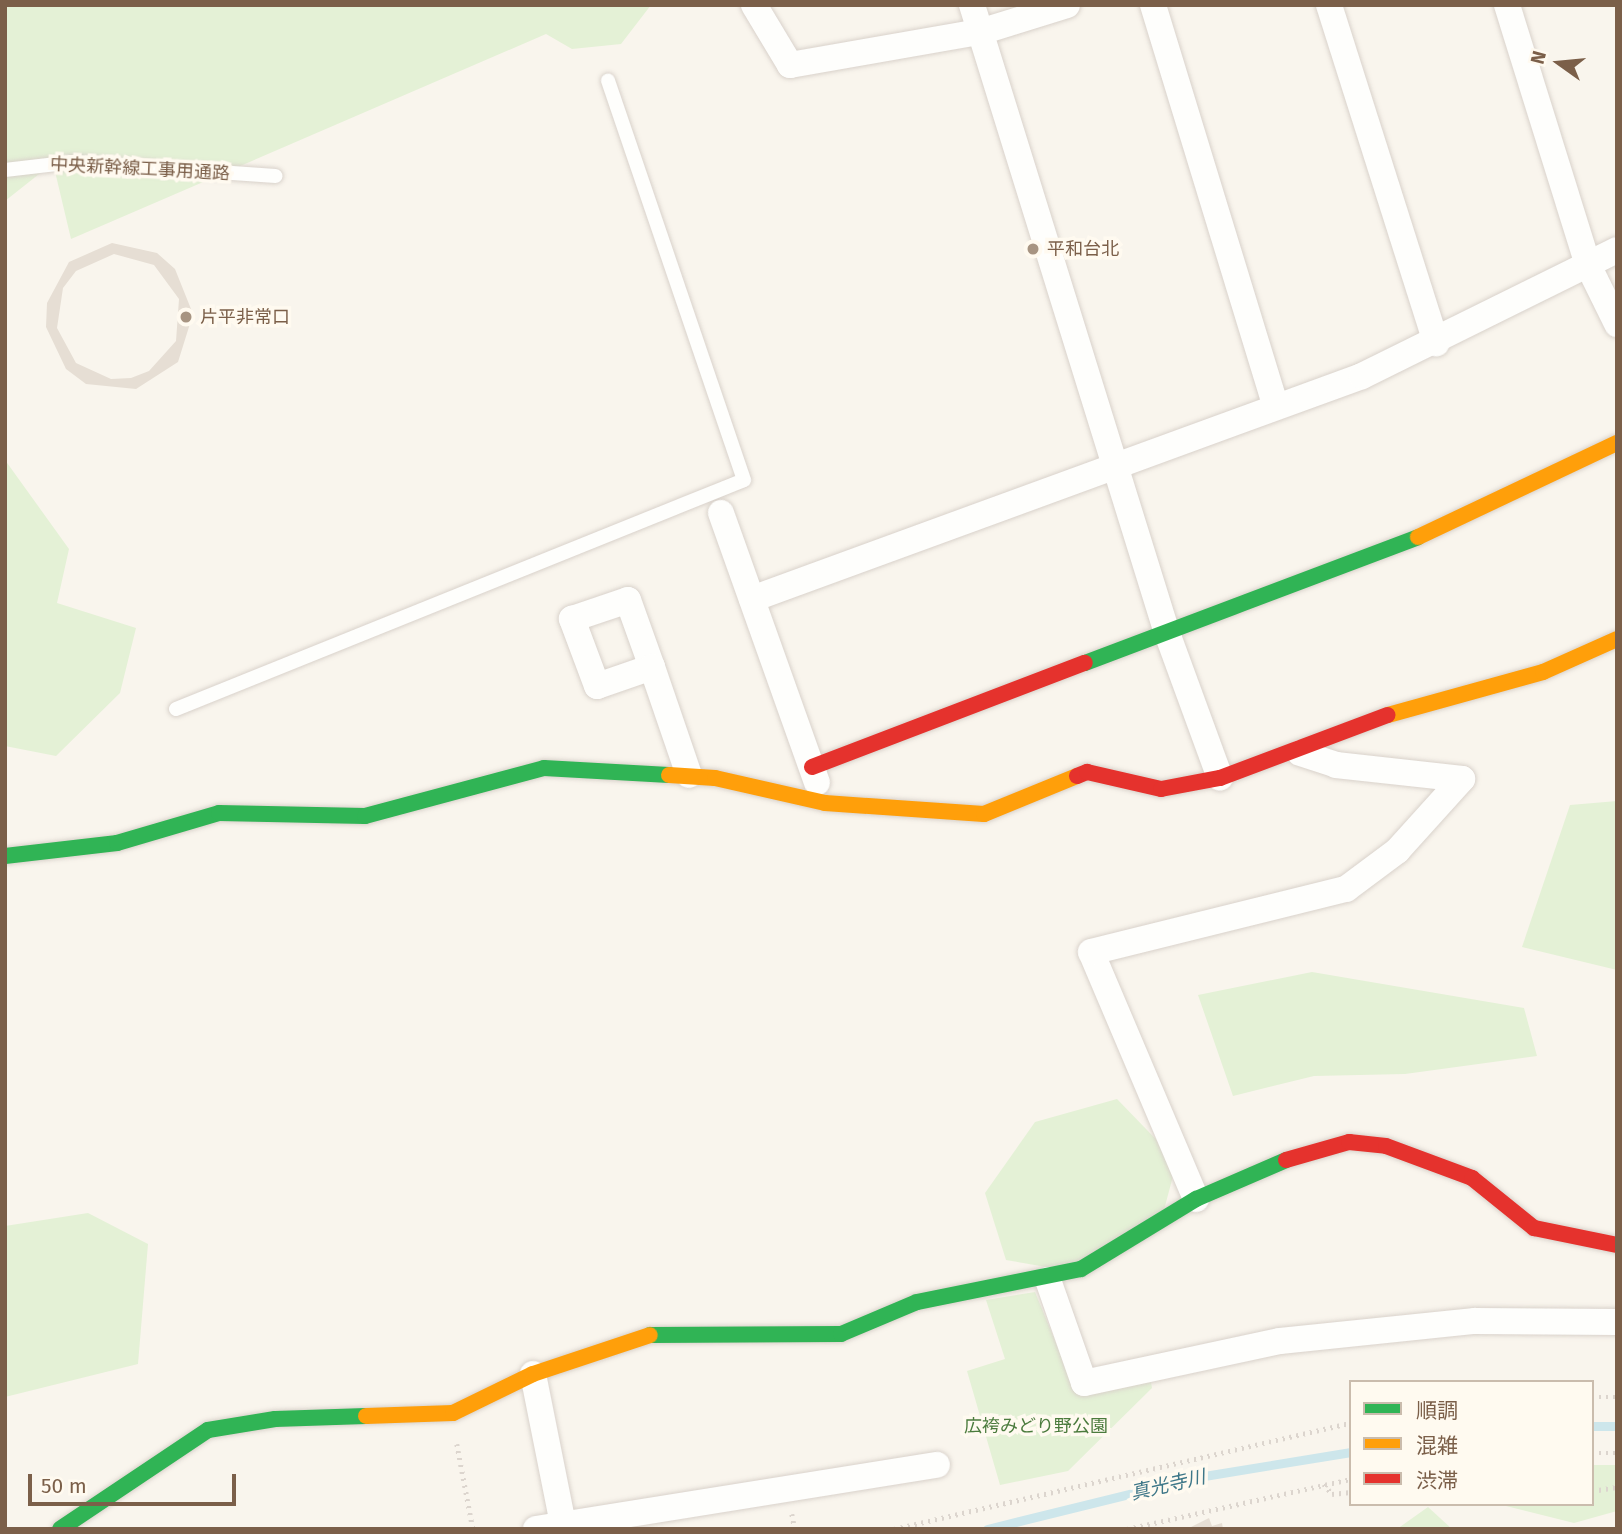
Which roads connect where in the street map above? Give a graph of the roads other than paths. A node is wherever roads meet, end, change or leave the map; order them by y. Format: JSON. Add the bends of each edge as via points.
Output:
{"nodes":[{"id":1,"x":754,"y":5,"type":"edge"},
{"id":2,"x":972,"y":5,"type":"edge"},
{"id":3,"x":1067,"y":5,"type":"edge"},
{"id":4,"x":1153,"y":5,"type":"edge"},
{"id":5,"x":1329,"y":5,"type":"edge"},
{"id":6,"x":1507,"y":5,"type":"edge"},
{"id":7,"x":981,"y":32,"type":"junction"},
{"id":8,"x":608,"y":80,"type":"dead end"},
{"id":9,"x":5,"y":170,"type":"edge"},
{"id":10,"x":276,"y":176,"type":"dead end"},
{"id":11,"x":1617,"y":250,"type":"edge"},
{"id":12,"x":1588,"y":265,"type":"junction"},
{"id":13,"x":1617,"y":324,"type":"edge"},
{"id":14,"x":1436,"y":343,"type":"junction"},
{"id":15,"x":1276,"y":407,"type":"junction"},
{"id":16,"x":1617,"y":443,"type":"edge"},
{"id":17,"x":1115,"y":465,"type":"junction"},
{"id":18,"x":718,"y":504,"type":"junction"},
{"id":19,"x":752,"y":599,"type":"junction"},
{"id":20,"x":1167,"y":634,"type":"junction"},
{"id":21,"x":1617,"y":639,"type":"edge"},
{"id":22,"x":652,"y":667,"type":"dead end"},
{"id":23,"x":176,"y":709,"type":"dead end"},
{"id":24,"x":1300,"y":753,"type":"junction"},
{"id":25,"x":812,"y":767,"type":"junction"},
{"id":26,"x":689,"y":775,"type":"junction"},
{"id":27,"x":1220,"y":778,"type":"junction"},
{"id":28,"x":825,"y":803,"type":"junction"},
{"id":29,"x":5,"y":856,"type":"edge"},
{"id":30,"x":1196,"y":1199,"type":"junction"},
{"id":31,"x":1617,"y":1245,"type":"edge"},
{"id":32,"x":1048,"y":1280,"type":"junction"},
{"id":33,"x":1617,"y":1322,"type":"edge"},
{"id":34,"x":533,"y":1374,"type":"junction"},
{"id":35,"x":937,"y":1465,"type":"dead end"},
{"id":36,"x":563,"y":1524,"type":"junction"},
{"id":37,"x":60,"y":1529,"type":"edge"},
{"id":38,"x":536,"y":1529,"type":"edge"}],
"edges":[{"from":1,"to":7,"type":"street","via":[[790,65]]},
{"from":2,"to":7,"type":"street"},
{"from":3,"to":7,"type":"street"},
{"from":4,"to":15,"type":"street"},
{"from":5,"to":14,"type":"street"},
{"from":6,"to":12,"type":"street"},
{"from":7,"to":17,"type":"street"},
{"from":8,"to":18,"type":"lane","via":[[744,480]]},
{"from":9,"to":10,"type":"lane","name":"中央新幹線工事用通路","via":[[74,162]]},
{"from":11,"to":12,"type":"street"},
{"from":12,"to":13,"type":"street"},
{"from":12,"to":14,"type":"street"},
{"from":14,"to":15,"type":"street"},
{"from":15,"to":17,"type":"street"},
{"from":16,"to":20,"type":"street","via":[[1464,520]]},
{"from":17,"to":19,"type":"street"},
{"from":17,"to":20,"type":"street"},
{"from":18,"to":19,"type":"street"},
{"from":18,"to":23,"type":"lane"},
{"from":19,"to":25,"type":"street"},
{"from":20,"to":25,"type":"street"},
{"from":20,"to":27,"type":"street"},
{"from":21,"to":24,"type":"street","via":[[1543,672],[1358,723]]},
{"from":22,"to":26,"type":"street"},
{"from":24,"to":27,"type":"street"},
{"from":24,"to":30,"type":"street","via":[[1336,765],[1462,779],[1397,851],[1346,889],[1091,953]]},
{"from":25,"to":28,"type":"street"},
{"from":26,"to":28,"type":"street"},
{"from":26,"to":29,"type":"street","via":[[544,768],[365,816],[219,813],[117,842]]},
{"from":27,"to":28,"type":"street","via":[[1161,789],[1087,772],[984,814]]},
{"from":30,"to":31,"type":"street","via":[[1311,1149],[1373,1144],[1472,1178],[1534,1228]]},
{"from":30,"to":32,"type":"street","via":[[1124,1248]]},
{"from":32,"to":33,"type":"street","via":[[1084,1383],[1280,1341],[1475,1321]]},
{"from":32,"to":34,"type":"street","via":[[917,1302],[841,1334],[652,1334]]},
{"from":34,"to":36,"type":"street"},
{"from":34,"to":37,"type":"street","via":[[453,1413],[427,1418],[275,1419],[208,1430]]},
{"from":35,"to":36,"type":"street"},
{"from":36,"to":38,"type":"street"}]}
